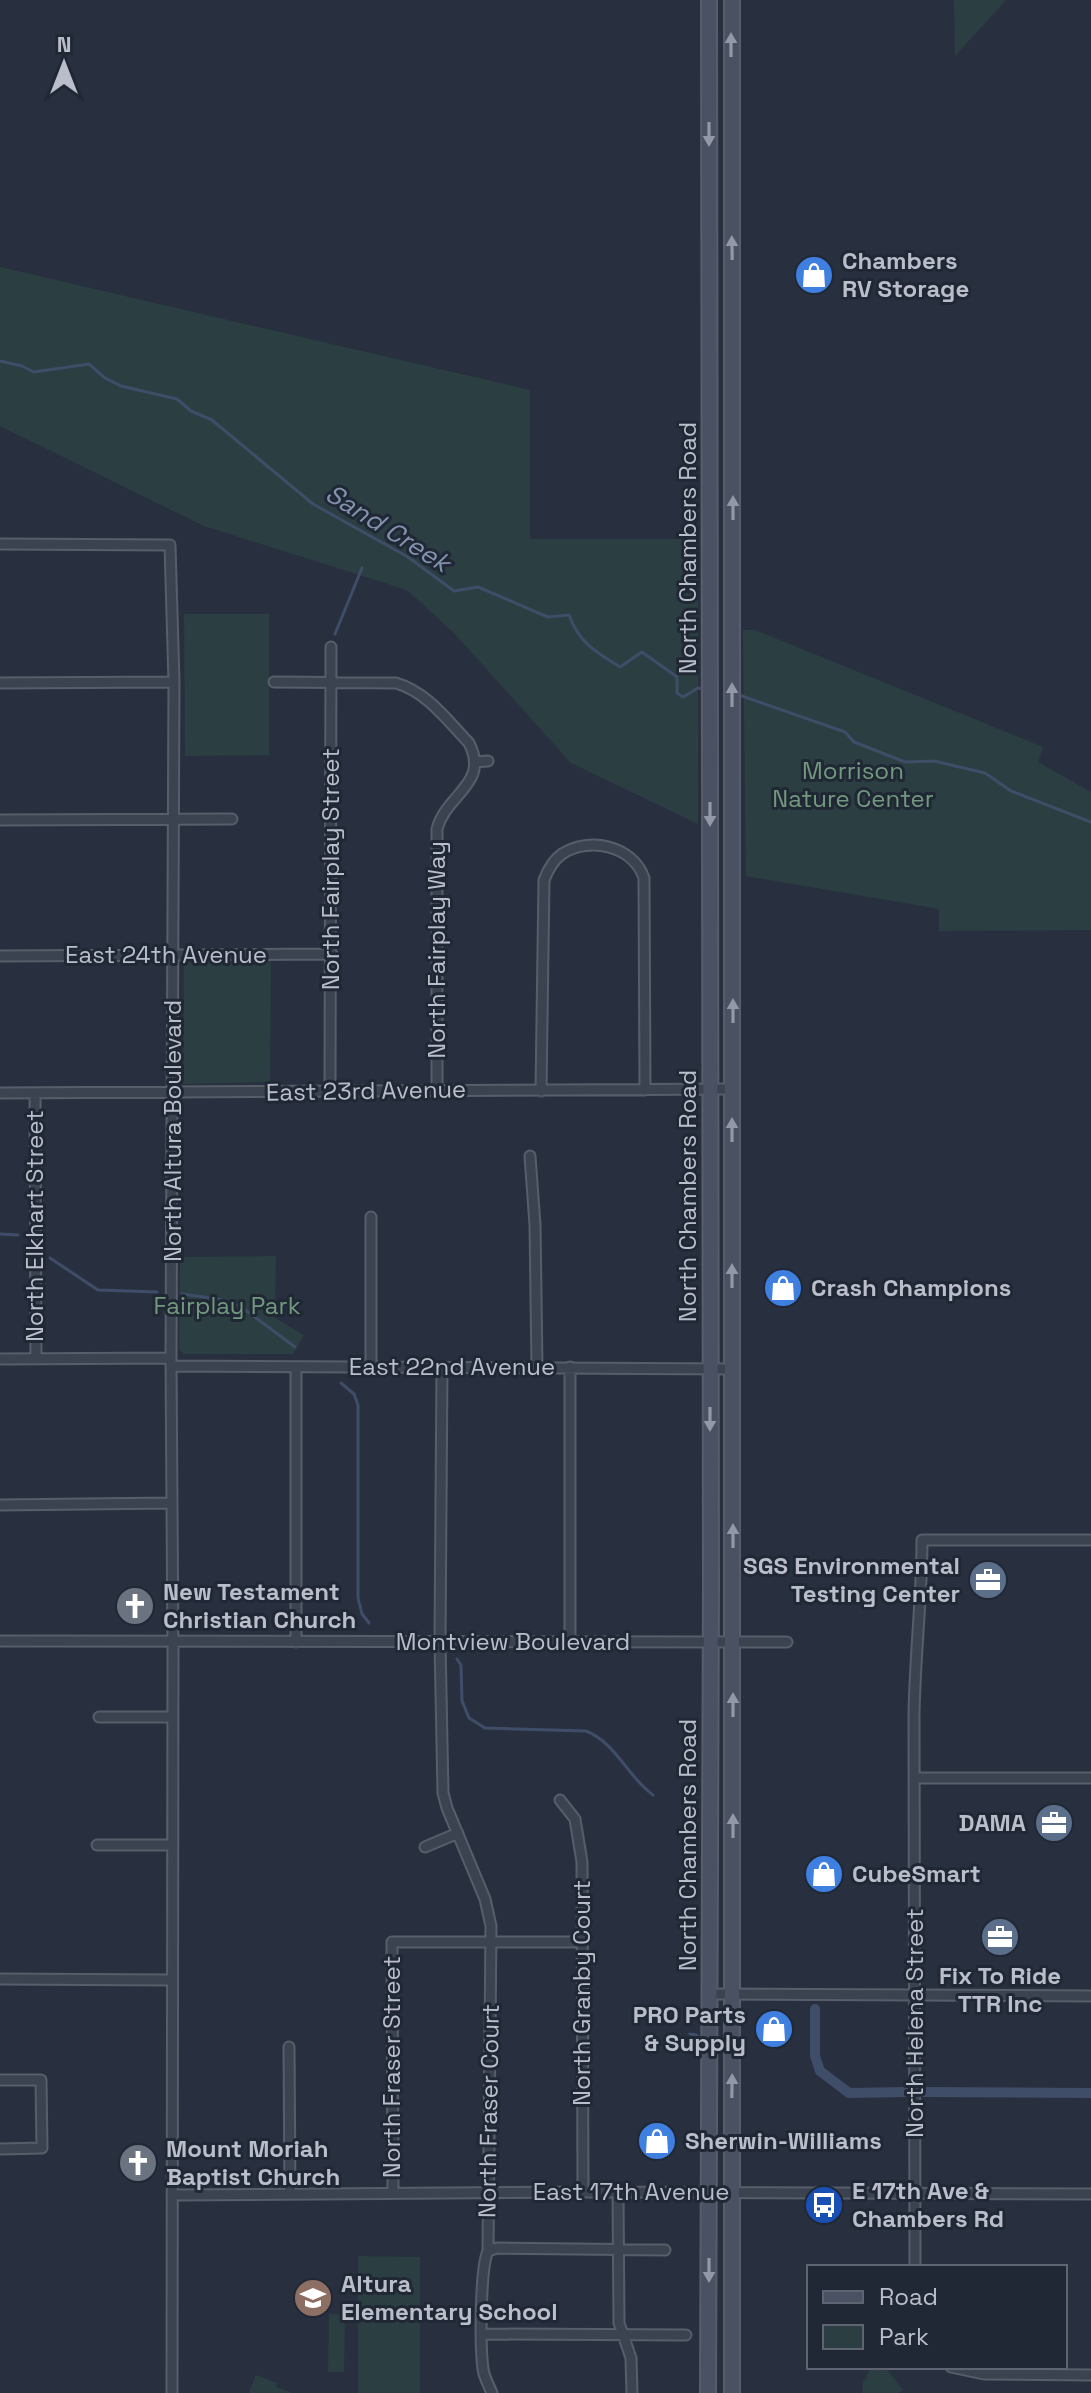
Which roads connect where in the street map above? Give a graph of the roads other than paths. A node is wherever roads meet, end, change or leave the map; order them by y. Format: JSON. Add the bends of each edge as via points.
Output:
{"nodes":[{"id":1,"x":709,"y":0,"type":"edge"},
{"id":2,"x":732,"y":0,"type":"edge"},
{"id":3,"x":709,"y":80,"type":"junction"},
{"id":4,"x":731,"y":82,"type":"junction"},
{"id":5,"x":0,"y":544,"type":"edge"},
{"id":6,"x":710,"y":559,"type":"junction"},
{"id":7,"x":732,"y":559,"type":"junction"},
{"id":8,"x":331,"y":647,"type":"dead end"},
{"id":9,"x":331,"y":681,"type":"junction"},
{"id":10,"x":174,"y":682,"type":"junction"},
{"id":11,"x":274,"y":682,"type":"dead end"},
{"id":12,"x":0,"y":683,"type":"edge"},
{"id":13,"x":488,"y":761,"type":"dead end"},
{"id":14,"x":475,"y":762,"type":"junction"},
{"id":15,"x":232,"y":819,"type":"dead end"},
{"id":16,"x":0,"y":820,"type":"edge"},
{"id":17,"x":174,"y":821,"type":"junction"},
{"id":18,"x":332,"y":954,"type":"junction"},
{"id":19,"x":174,"y":955,"type":"junction"},
{"id":20,"x":0,"y":956,"type":"edge"},
{"id":21,"x":710,"y":1089,"type":"junction"},
{"id":22,"x":733,"y":1089,"type":"junction"},
{"id":23,"x":437,"y":1090,"type":"junction"},
{"id":24,"x":645,"y":1090,"type":"junction"},
{"id":25,"x":330,"y":1091,"type":"junction"},
{"id":26,"x":541,"y":1091,"type":"junction"},
{"id":27,"x":0,"y":1093,"type":"edge"},
{"id":28,"x":35,"y":1093,"type":"junction"},
{"id":29,"x":172,"y":1093,"type":"junction"},
{"id":30,"x":530,"y":1156,"type":"dead end"},
{"id":31,"x":371,"y":1217,"type":"dead end"},
{"id":32,"x":0,"y":1359,"type":"edge"},
{"id":33,"x":36,"y":1359,"type":"junction"},
{"id":34,"x":172,"y":1362,"type":"junction"},
{"id":35,"x":371,"y":1366,"type":"junction"},
{"id":36,"x":296,"y":1367,"type":"junction"},
{"id":37,"x":442,"y":1367,"type":"junction"},
{"id":38,"x":537,"y":1367,"type":"junction"},
{"id":39,"x":570,"y":1367,"type":"junction"},
{"id":40,"x":710,"y":1368,"type":"junction"},
{"id":41,"x":732,"y":1369,"type":"junction"},
{"id":42,"x":171,"y":1503,"type":"junction"},
{"id":43,"x":0,"y":1505,"type":"edge"},
{"id":44,"x":1091,"y":1540,"type":"edge"},
{"id":45,"x":0,"y":1641,"type":"edge"},
{"id":46,"x":173,"y":1642,"type":"junction"},
{"id":47,"x":296,"y":1642,"type":"junction"},
{"id":48,"x":440,"y":1642,"type":"junction"},
{"id":49,"x":570,"y":1642,"type":"junction"},
{"id":50,"x":710,"y":1642,"type":"junction"},
{"id":51,"x":733,"y":1642,"type":"junction"},
{"id":52,"x":787,"y":1642,"type":"dead end"},
{"id":53,"x":99,"y":1717,"type":"dead end"},
{"id":54,"x":171,"y":1717,"type":"junction"},
{"id":55,"x":915,"y":1778,"type":"junction"},
{"id":56,"x":1091,"y":1778,"type":"edge"},
{"id":57,"x":560,"y":1800,"type":"dead end"},
{"id":58,"x":458,"y":1833,"type":"junction"},
{"id":59,"x":97,"y":1845,"type":"dead end"},
{"id":60,"x":171,"y":1845,"type":"junction"},
{"id":61,"x":425,"y":1847,"type":"dead end"},
{"id":62,"x":583,"y":1942,"type":"junction"},
{"id":63,"x":491,"y":1943,"type":"junction"},
{"id":64,"x":0,"y":1979,"type":"edge"},
{"id":65,"x":171,"y":1980,"type":"junction"},
{"id":66,"x":711,"y":1994,"type":"junction"},
{"id":67,"x":733,"y":1994,"type":"junction"},
{"id":68,"x":914,"y":1995,"type":"junction"},
{"id":69,"x":1091,"y":1996,"type":"edge"},
{"id":70,"x":289,"y":2047,"type":"dead end"},
{"id":71,"x":0,"y":2080,"type":"edge"},
{"id":72,"x":0,"y":2149,"type":"edge"},
{"id":73,"x":393,"y":2192,"type":"junction"},
{"id":74,"x":583,"y":2192,"type":"junction"},
{"id":75,"x":618,"y":2192,"type":"junction"},
{"id":76,"x":709,"y":2192,"type":"junction"},
{"id":77,"x":732,"y":2192,"type":"junction"},
{"id":78,"x":290,"y":2193,"type":"junction"},
{"id":79,"x":488,"y":2193,"type":"junction"},
{"id":80,"x":915,"y":2193,"type":"junction"},
{"id":81,"x":1091,"y":2194,"type":"edge"},
{"id":82,"x":172,"y":2195,"type":"junction"},
{"id":83,"x":619,"y":2250,"type":"junction"},
{"id":84,"x":665,"y":2250,"type":"dead end"},
{"id":85,"x":488,"y":2251,"type":"junction"},
{"id":86,"x":915,"y":2265,"type":"edge"},
{"id":87,"x":483,"y":2334,"type":"junction"},
{"id":88,"x":686,"y":2335,"type":"dead end"},
{"id":89,"x":623,"y":2336,"type":"junction"},
{"id":90,"x":960,"y":2369,"type":"edge"},
{"id":91,"x":1091,"y":2375,"type":"edge"},
{"id":92,"x":172,"y":2393,"type":"edge"},
{"id":93,"x":492,"y":2393,"type":"edge"},
{"id":94,"x":632,"y":2393,"type":"edge"},
{"id":95,"x":708,"y":2393,"type":"edge"},
{"id":96,"x":732,"y":2393,"type":"edge"}],
"edges":[{"from":1,"to":3,"type":"main road","name":"North Chambers Road"},
{"from":4,"to":2,"type":"main road","name":"North Chambers Road","one_way":true},
{"from":3,"to":4,"type":"main road"},
{"from":3,"to":6,"type":"main road","name":"North Chambers Road","one_way":true},
{"from":7,"to":4,"type":"main road","name":"North Chambers Road","one_way":true},
{"from":5,"to":10,"type":"street","name":"North Altura Boulevard","via":[[170,545]]},
{"from":6,"to":7,"type":"main road"},
{"from":6,"to":21,"type":"main road","name":"North Chambers Road","one_way":true},
{"from":22,"to":7,"type":"main road","name":"North Chambers Road","one_way":true},
{"from":8,"to":9,"type":"street","name":"North Fairplay Street"},
{"from":9,"to":11,"type":"street"},
{"from":9,"to":14,"type":"street","via":[[396,683],[414,689],[469,743]]},
{"from":9,"to":18,"type":"street","name":"North Fairplay Street"},
{"from":10,"to":12,"type":"street"},
{"from":10,"to":17,"type":"street","name":"North Altura Boulevard"},
{"from":13,"to":14,"type":"street"},
{"from":14,"to":23,"type":"street","name":"North Fairplay Way","via":[[470,783],[444,811],[437,829]]},
{"from":15,"to":17,"type":"street"},
{"from":16,"to":17,"type":"street"},
{"from":17,"to":19,"type":"street","name":"North Altura Boulevard"},
{"from":18,"to":19,"type":"street","name":"East 24th Avenue"},
{"from":18,"to":25,"type":"street","name":"North Fairplay Street"},
{"from":19,"to":20,"type":"street","name":"East 24th Avenue"},
{"from":19,"to":29,"type":"street","name":"North Altura Boulevard"},
{"from":21,"to":22,"type":"street","name":"East 23rd Avenue"},
{"from":21,"to":24,"type":"street","name":"East 23rd Avenue"},
{"from":21,"to":40,"type":"main road","name":"North Chambers Road"},
{"from":41,"to":22,"type":"main road","name":"North Chambers Road","one_way":true},
{"from":23,"to":25,"type":"street","name":"East 23rd Avenue"},
{"from":23,"to":26,"type":"street","name":"East 23rd Avenue"},
{"from":24,"to":26,"type":"street","name":"East 23rd Avenue"},
{"from":24,"to":26,"type":"street","via":[[644,878],[625,853],[578,847],[555,861],[544,880]]},
{"from":25,"to":29,"type":"street","name":"East 23rd Avenue"},
{"from":27,"to":28,"type":"street","name":"East 23rd Avenue"},
{"from":28,"to":29,"type":"street","name":"East 23rd Avenue"},
{"from":28,"to":33,"type":"street","name":"North Elkhart Street"},
{"from":29,"to":34,"type":"street","name":"North Altura Boulevard"},
{"from":30,"to":38,"type":"street"},
{"from":31,"to":35,"type":"street"},
{"from":32,"to":33,"type":"street","name":"East 22nd Avenue"},
{"from":33,"to":34,"type":"street","name":"East 22nd Avenue"},
{"from":34,"to":36,"type":"street","name":"East 22nd Avenue"},
{"from":34,"to":42,"type":"street","name":"North Altura Boulevard"},
{"from":35,"to":36,"type":"street","name":"East 22nd Avenue"},
{"from":35,"to":37,"type":"street","name":"East 22nd Avenue"},
{"from":36,"to":47,"type":"street"},
{"from":37,"to":38,"type":"street","name":"East 22nd Avenue"},
{"from":37,"to":48,"type":"street"},
{"from":38,"to":39,"type":"street","name":"East 22nd Avenue"},
{"from":39,"to":40,"type":"street","name":"East 22nd Avenue"},
{"from":39,"to":49,"type":"street"},
{"from":40,"to":41,"type":"street","name":"East 22nd Avenue"},
{"from":40,"to":50,"type":"main road","name":"North Chambers Road","one_way":true},
{"from":51,"to":41,"type":"main road","name":"North Chambers Road","one_way":true},
{"from":42,"to":43,"type":"street"},
{"from":42,"to":46,"type":"street","name":"North Altura Boulevard"},
{"from":44,"to":55,"type":"street","name":"North Helena Street","via":[[922,1540]]},
{"from":45,"to":46,"type":"street","name":"Montview Boulevard"},
{"from":46,"to":47,"type":"street","name":"Montview Boulevard"},
{"from":46,"to":54,"type":"street","name":"North Altura Boulevard"},
{"from":47,"to":48,"type":"street","name":"Montview Boulevard"},
{"from":48,"to":49,"type":"street","name":"Montview Boulevard"},
{"from":48,"to":58,"type":"street","name":"North Fraser Court","via":[[443,1793]]},
{"from":49,"to":50,"type":"street","name":"Montview Boulevard"},
{"from":50,"to":51,"type":"street","name":"Montview Boulevard"},
{"from":50,"to":66,"type":"main road","name":"North Chambers Road"},
{"from":51,"to":52,"type":"street","name":"Montview Boulevard"},
{"from":67,"to":51,"type":"main road","name":"North Chambers Road","one_way":true},
{"from":53,"to":54,"type":"street"},
{"from":54,"to":60,"type":"street","name":"North Altura Boulevard"},
{"from":55,"to":56,"type":"street"},
{"from":55,"to":68,"type":"street","name":"North Helena Street"},
{"from":57,"to":62,"type":"street","name":"North Granby Court","via":[[572,1814],[579,1840]]},
{"from":58,"to":61,"type":"street"},
{"from":58,"to":63,"type":"street","name":"North Fraser Court","via":[[485,1899]]},
{"from":59,"to":60,"type":"street"},
{"from":60,"to":65,"type":"street","name":"North Altura Boulevard"},
{"from":62,"to":63,"type":"street"},
{"from":62,"to":74,"type":"street","name":"North Granby Court"},
{"from":63,"to":73,"type":"street","name":"North Fraser Street","via":[[392,1942]]},
{"from":63,"to":79,"type":"street","name":"North Fraser Court"},
{"from":64,"to":65,"type":"street"},
{"from":65,"to":82,"type":"street","name":"North Altura Boulevard"},
{"from":66,"to":67,"type":"street"},
{"from":66,"to":76,"type":"main road","name":"North Chambers Road"},
{"from":67,"to":68,"type":"street"},
{"from":77,"to":67,"type":"main road","name":"North Chambers Road","one_way":true},
{"from":68,"to":69,"type":"street"},
{"from":68,"to":80,"type":"street","name":"North Helena Street"},
{"from":70,"to":78,"type":"street"},
{"from":71,"to":72,"type":"street","via":[[41,2080],[42,2148]]},
{"from":73,"to":78,"type":"street","name":"East 17th Avenue"},
{"from":73,"to":79,"type":"street","name":"East 17th Avenue"},
{"from":74,"to":75,"type":"street","name":"East 17th Avenue"},
{"from":74,"to":79,"type":"street","name":"East 17th Avenue"},
{"from":75,"to":76,"type":"street","name":"East 17th Avenue"},
{"from":75,"to":83,"type":"street"},
{"from":76,"to":77,"type":"street","name":"East 17th Avenue"},
{"from":76,"to":95,"type":"main road","name":"North Chambers Road","one_way":true},
{"from":77,"to":80,"type":"street","name":"East 17th Avenue"},
{"from":77,"to":96,"type":"main road","name":"North Chambers Road"},
{"from":78,"to":82,"type":"street","name":"East 17th Avenue"},
{"from":79,"to":85,"type":"street","name":"North Fraser Court"},
{"from":80,"to":81,"type":"street","name":"East 17th Avenue"},
{"from":80,"to":86,"type":"street","name":"North Helena Street"},
{"from":82,"to":92,"type":"street","name":"North Altura Boulevard"},
{"from":83,"to":84,"type":"street"},
{"from":83,"to":85,"type":"street"},
{"from":83,"to":89,"type":"street"},
{"from":85,"to":87,"type":"street","name":"North Fraser Court"},
{"from":87,"to":89,"type":"street"},
{"from":87,"to":93,"type":"street","name":"North Fraser Court","via":[[483,2371]]},
{"from":88,"to":89,"type":"street"},
{"from":89,"to":94,"type":"street","via":[[631,2358]]},
{"from":90,"to":91,"type":"street"}]}
